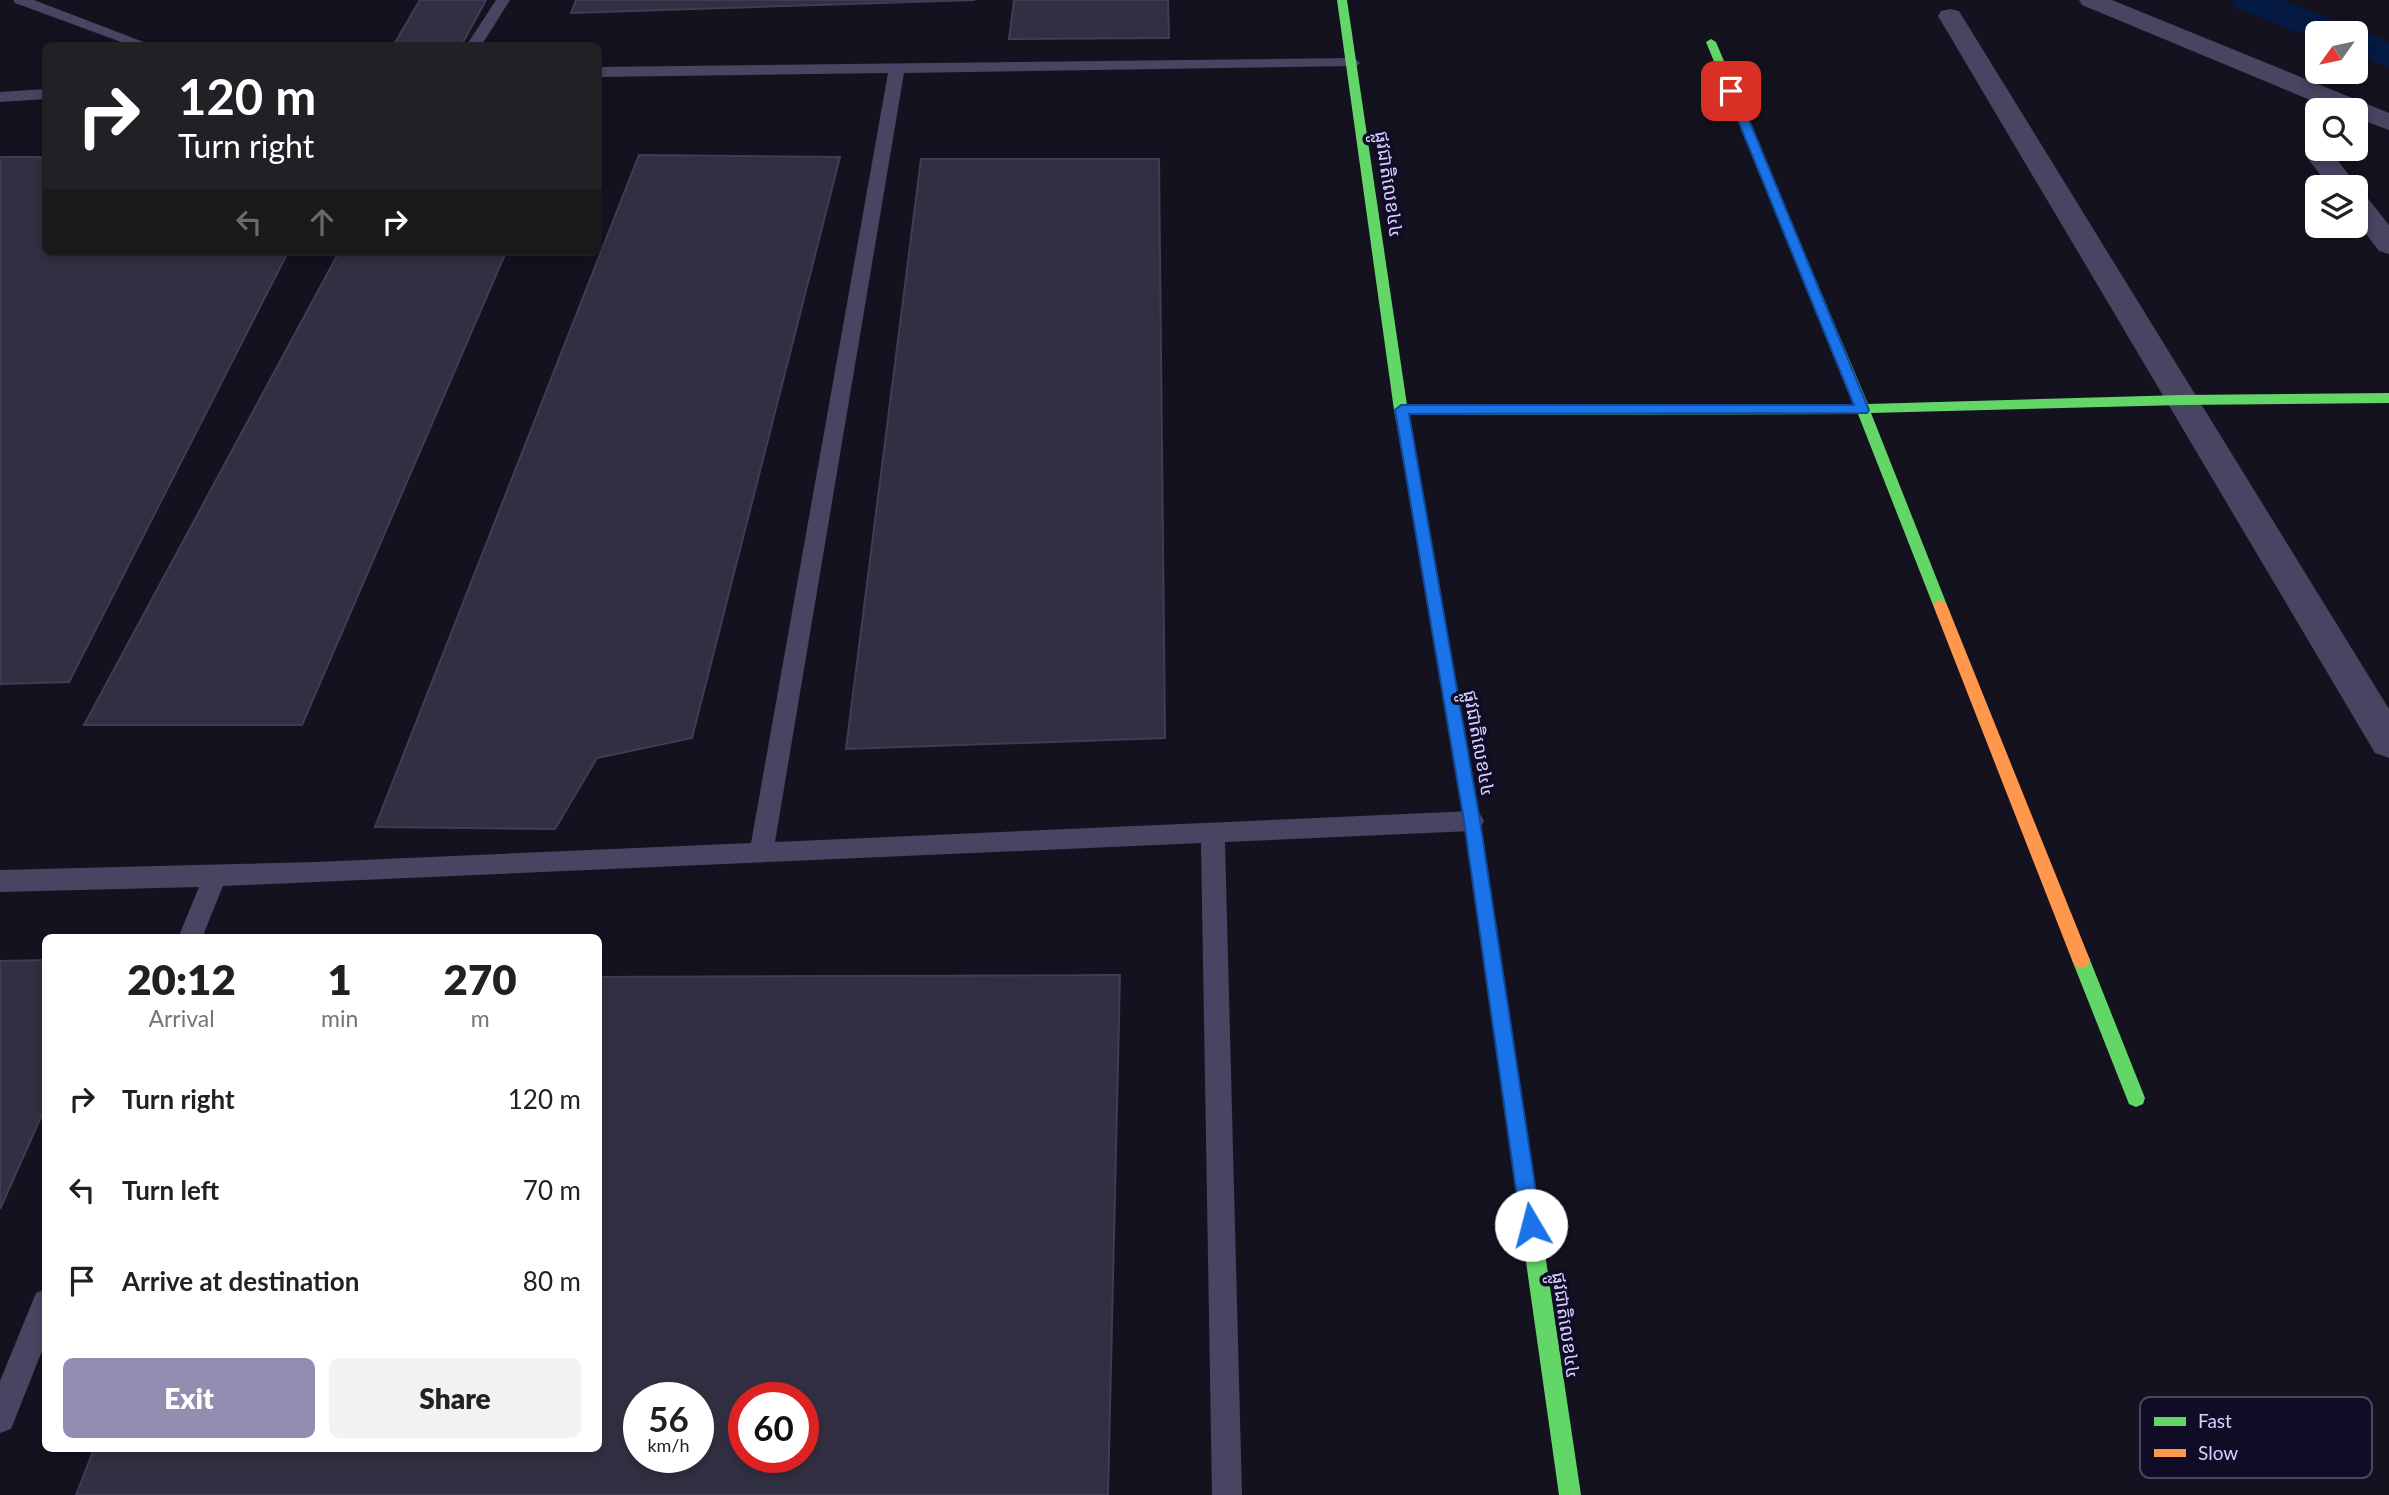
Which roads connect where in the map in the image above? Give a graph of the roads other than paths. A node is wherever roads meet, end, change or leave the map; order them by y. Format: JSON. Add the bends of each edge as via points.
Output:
{"nodes":[{"id":1,"x":20,"y":0,"type":"edge"},
{"id":2,"x":503,"y":0,"type":"edge"},
{"id":3,"x":1342,"y":0,"type":"edge"},
{"id":4,"x":2091,"y":0,"type":"edge"},
{"id":5,"x":1950,"y":16,"type":"dead end"},
{"id":6,"x":136,"y":42,"type":"edge"},
{"id":7,"x":475,"y":42,"type":"edge"},
{"id":8,"x":1711,"y":42,"type":"dead end"},
{"id":9,"x":1352,"y":63,"type":"junction"},
{"id":10,"x":897,"y":68,"type":"junction"},
{"id":11,"x":602,"y":72,"type":"edge"},
{"id":12,"x":42,"y":94,"type":"edge"},
{"id":13,"x":0,"y":97,"type":"edge"},
{"id":14,"x":2389,"y":122,"type":"edge"},
{"id":15,"x":2324,"y":161,"type":"edge"},
{"id":16,"x":2335,"y":175,"type":"edge"},
{"id":17,"x":2368,"y":218,"type":"edge"},
{"id":18,"x":2389,"y":245,"type":"edge"},
{"id":19,"x":2389,"y":398,"type":"edge"},
{"id":20,"x":2182,"y":400,"type":"junction"},
{"id":21,"x":1401,"y":410,"type":"junction"},
{"id":22,"x":1863,"y":410,"type":"junction"},
{"id":23,"x":2389,"y":742,"type":"edge"},
{"id":24,"x":1472,"y":821,"type":"junction"},
{"id":25,"x":1213,"y":833,"type":"junction"},
{"id":26,"x":761,"y":853,"type":"junction"},
{"id":27,"x":215,"y":876,"type":"junction"},
{"id":28,"x":0,"y":881,"type":"edge"},
{"id":29,"x":192,"y":934,"type":"edge"},
{"id":30,"x":2136,"y":1098,"type":"dead end"},
{"id":31,"x":42,"y":1313,"type":"edge"},
{"id":32,"x":0,"y":1418,"type":"edge"},
{"id":33,"x":1227,"y":1495,"type":"edge"},
{"id":34,"x":1570,"y":1495,"type":"edge"}],
"edges":[{"from":1,"to":6,"type":"lane"},
{"from":2,"to":7,"type":"lane"},
{"from":3,"to":9,"type":"street","name":"ផ្លូវជាតិលេខ៤៤"},
{"from":4,"to":14,"type":"street"},
{"from":5,"to":20,"type":"street"},
{"from":8,"to":22,"type":"street"},
{"from":9,"to":10,"type":"lane"},
{"from":9,"to":21,"type":"street","name":"ផ្លូវជាតិលេខ៤៤"},
{"from":10,"to":11,"type":"lane"},
{"from":10,"to":26,"type":"lane"},
{"from":12,"to":13,"type":"lane"},
{"from":15,"to":16,"type":"street"},
{"from":17,"to":18,"type":"street"},
{"from":19,"to":20,"type":"street"},
{"from":20,"to":22,"type":"street"},
{"from":20,"to":23,"type":"street"},
{"from":21,"to":22,"type":"street"},
{"from":21,"to":24,"type":"street","name":"ផ្លូវជាតិលេខ៤៤"},
{"from":22,"to":30,"type":"street"},
{"from":24,"to":25,"type":"lane"},
{"from":24,"to":34,"type":"street","name":"ផ្លូវជាតិលេខ៤៤"},
{"from":25,"to":26,"type":"lane"},
{"from":25,"to":33,"type":"lane"},
{"from":26,"to":27,"type":"lane"},
{"from":27,"to":28,"type":"lane"},
{"from":27,"to":29,"type":"lane"},
{"from":31,"to":32,"type":"lane"}]}
